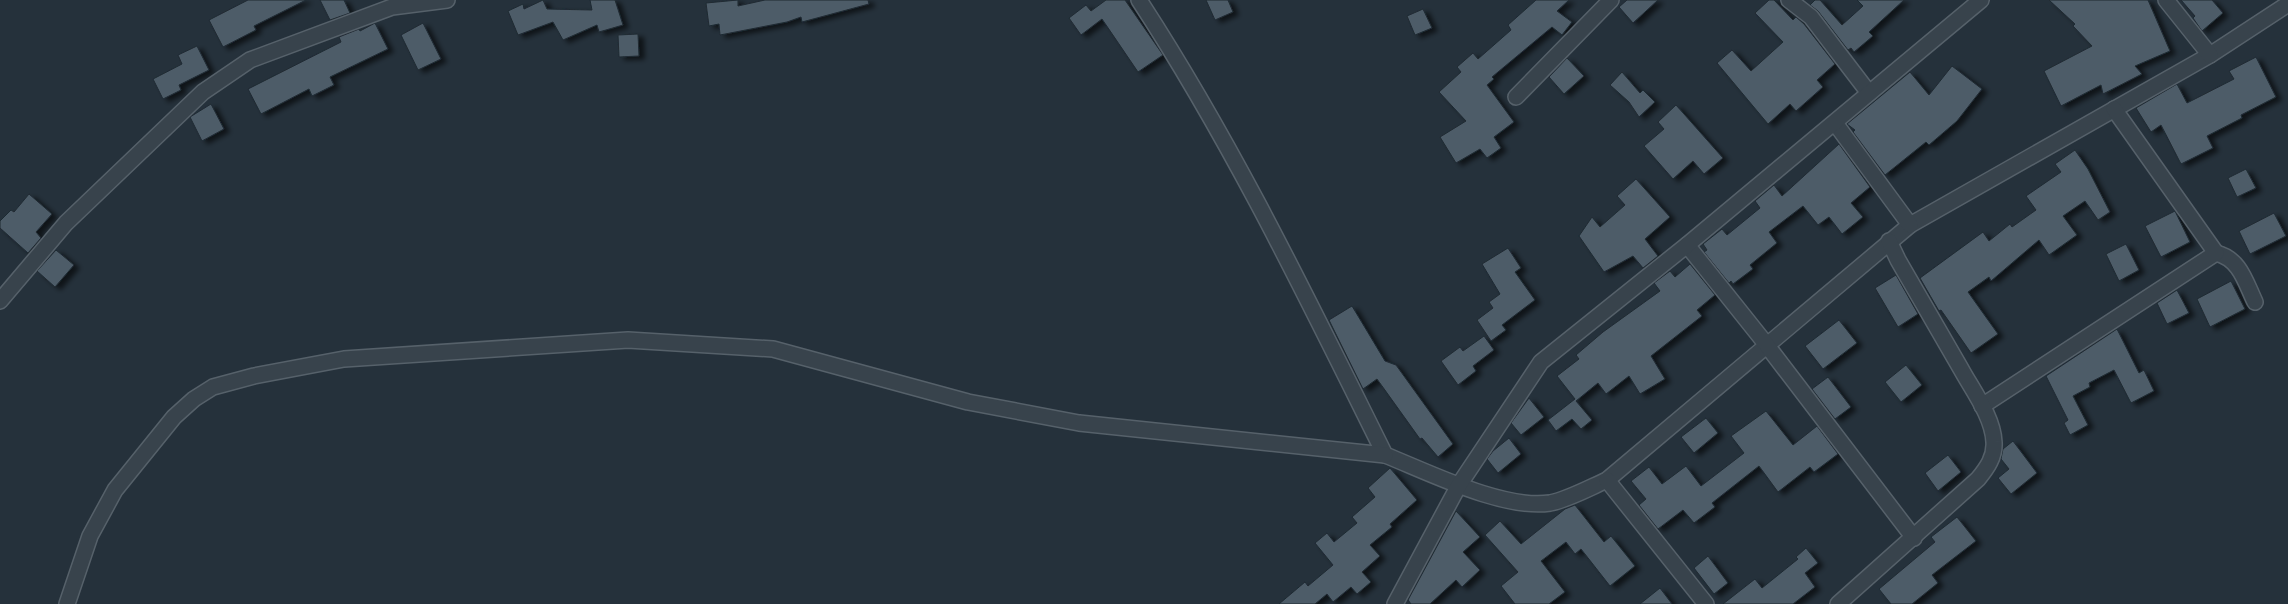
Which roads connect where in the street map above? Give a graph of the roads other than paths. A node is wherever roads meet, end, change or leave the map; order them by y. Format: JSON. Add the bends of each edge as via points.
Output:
{"nodes":[{"id":1,"x":447,"y":0,"type":"edge"},
{"id":2,"x":1139,"y":0,"type":"edge"},
{"id":3,"x":1789,"y":0,"type":"edge"},
{"id":4,"x":1981,"y":0,"type":"edge"},
{"id":5,"x":2166,"y":0,"type":"edge"},
{"id":6,"x":391,"y":3,"type":"edge"},
{"id":7,"x":1604,"y":3,"type":"edge"},
{"id":8,"x":2288,"y":4,"type":"edge"},
{"id":9,"x":2210,"y":55,"type":"junction"},
{"id":10,"x":1869,"y":93,"type":"junction"},
{"id":11,"x":1516,"y":97,"type":"dead end"},
{"id":12,"x":2114,"y":109,"type":"junction"},
{"id":13,"x":1835,"y":123,"type":"junction"},
{"id":14,"x":1910,"y":224,"type":"junction"},
{"id":15,"x":1889,"y":240,"type":"junction"},
{"id":16,"x":1687,"y":245,"type":"junction"},
{"id":17,"x":2216,"y":253,"type":"junction"},
{"id":18,"x":0,"y":301,"type":"edge"},
{"id":19,"x":2255,"y":302,"type":"dead end"},
{"id":20,"x":1765,"y":343,"type":"junction"},
{"id":21,"x":1982,"y":406,"type":"junction"},
{"id":22,"x":1385,"y":454,"type":"junction"},
{"id":23,"x":1607,"y":480,"type":"junction"},
{"id":24,"x":1459,"y":485,"type":"junction"},
{"id":25,"x":1914,"y":538,"type":"junction"},
{"id":26,"x":68,"y":604,"type":"edge"},
{"id":27,"x":1395,"y":604,"type":"edge"},
{"id":28,"x":1706,"y":604,"type":"edge"},
{"id":29,"x":1838,"y":604,"type":"edge"}],
"edges":[{"from":1,"to":6,"type":"street"},
{"from":2,"to":22,"type":"street","via":[[1184,69],[1243,174]]},
{"from":3,"to":10,"type":"street","via":[[1811,17]]},
{"from":4,"to":10,"type":"street"},
{"from":5,"to":9,"type":"street"},
{"from":6,"to":18,"type":"street","via":[[250,60],[203,92],[66,223]]},
{"from":7,"to":11,"type":"street"},
{"from":8,"to":9,"type":"street"},
{"from":9,"to":12,"type":"street"},
{"from":10,"to":13,"type":"street"},
{"from":12,"to":14,"type":"street"},
{"from":12,"to":17,"type":"street"},
{"from":13,"to":14,"type":"street"},
{"from":13,"to":16,"type":"street"},
{"from":14,"to":15,"type":"street"},
{"from":15,"to":20,"type":"street"},
{"from":15,"to":21,"type":"street"},
{"from":16,"to":20,"type":"street"},
{"from":16,"to":24,"type":"street","via":[[1541,362]]},
{"from":17,"to":19,"type":"street","via":[[2236,263]]},
{"from":17,"to":21,"type":"street"},
{"from":20,"to":23,"type":"street"},
{"from":20,"to":25,"type":"street"},
{"from":21,"to":25,"type":"street","via":[[1994,442],[1988,467]]},
{"from":22,"to":24,"type":"street"},
{"from":22,"to":26,"type":"street","via":[[1079,423],[968,402],[773,349],[628,340],[344,359],[254,376],[213,387],[194,399],[174,417],[114,490],[90,536]]},
{"from":23,"to":24,"type":"street","via":[[1550,503],[1516,502]]},
{"from":23,"to":28,"type":"street"},
{"from":24,"to":27,"type":"street"},
{"from":25,"to":29,"type":"street"}]}
